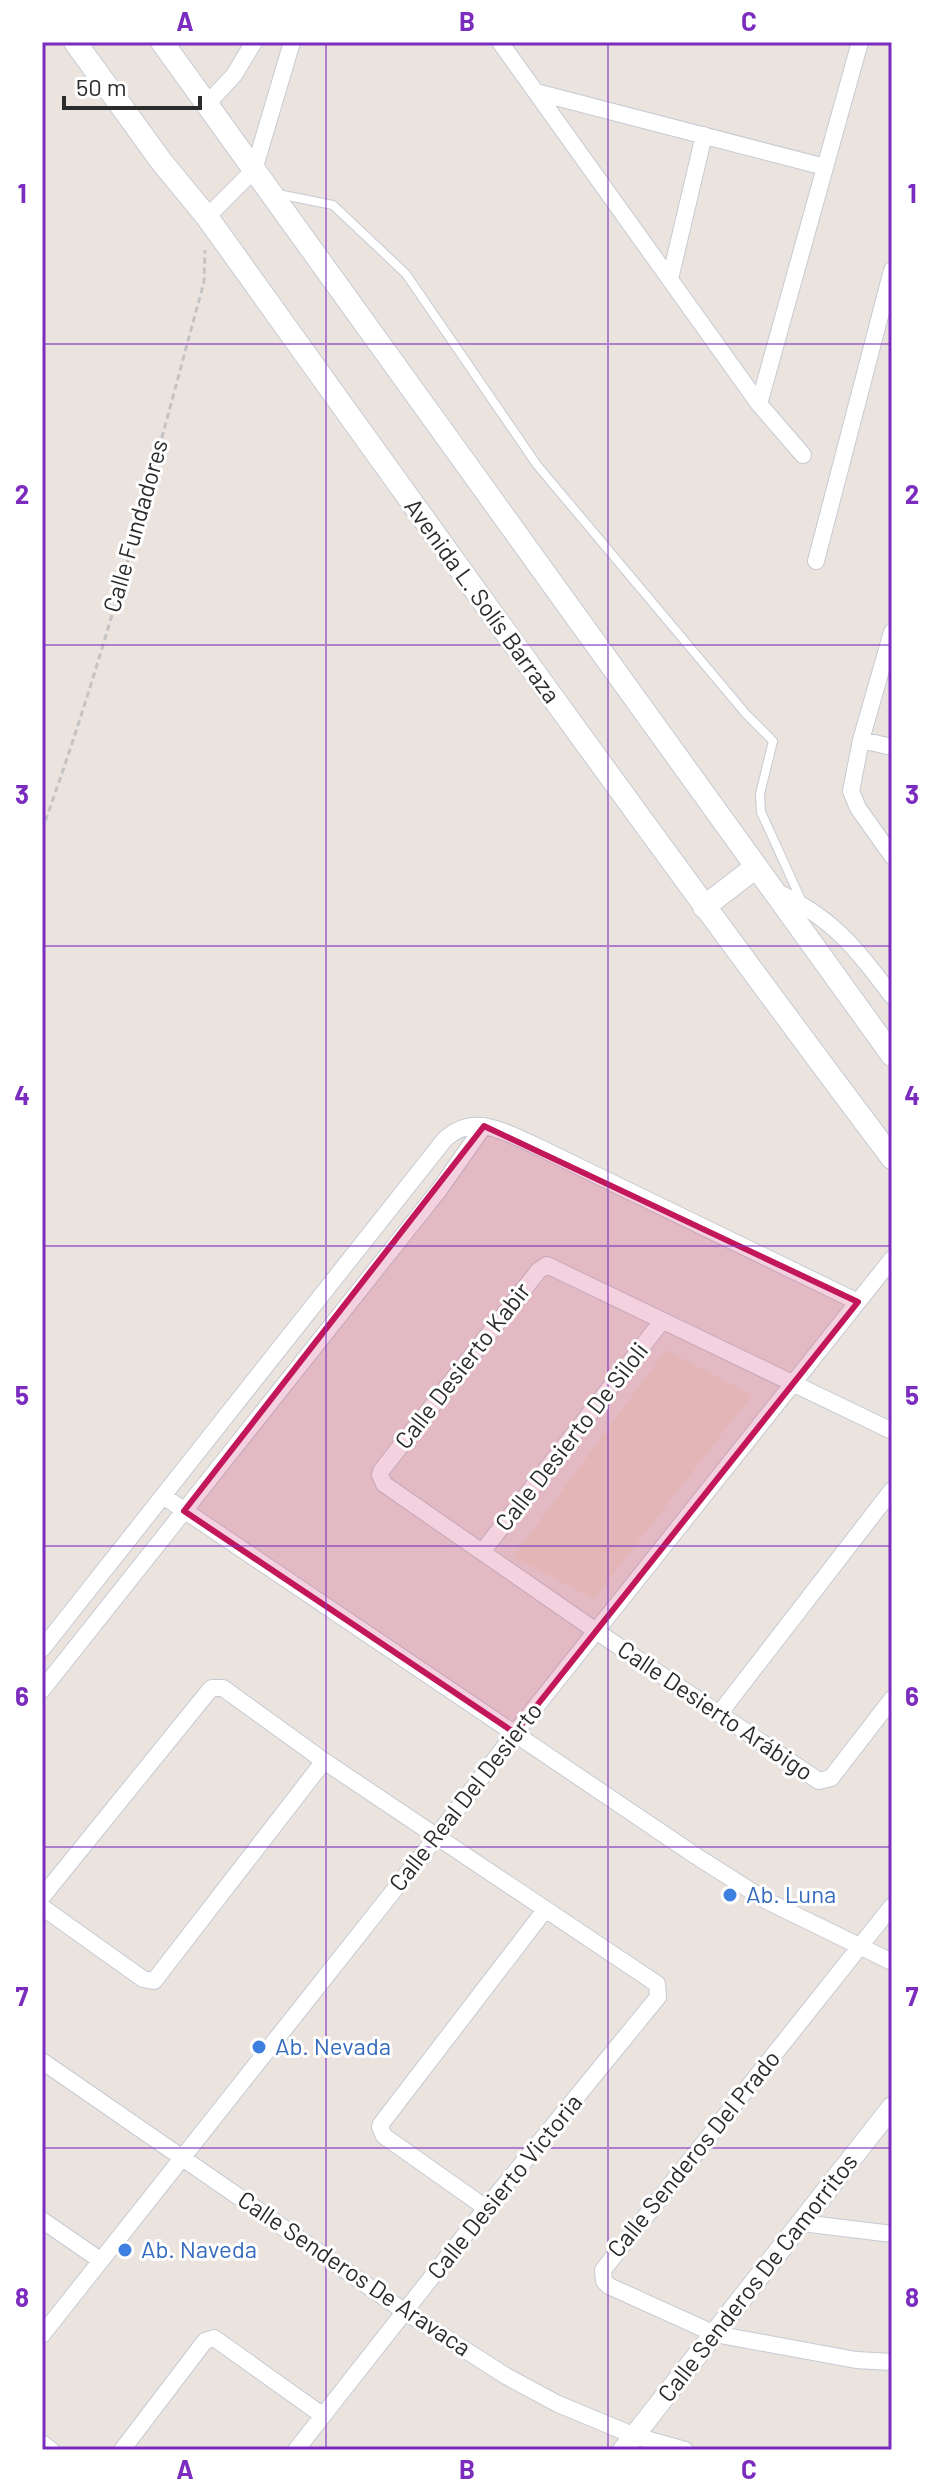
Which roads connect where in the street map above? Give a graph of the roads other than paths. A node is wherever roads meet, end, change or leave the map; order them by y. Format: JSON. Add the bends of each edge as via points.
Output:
{"nodes":[{"id":1,"x":75,"y":42,"type":"edge"},
{"id":2,"x":162,"y":42,"type":"edge"},
{"id":3,"x":254,"y":42,"type":"edge"},
{"id":4,"x":292,"y":42,"type":"edge"},
{"id":5,"x":500,"y":42,"type":"edge"},
{"id":6,"x":860,"y":42,"type":"edge"},
{"id":7,"x":536,"y":92,"type":"junction"},
{"id":8,"x":208,"y":103,"type":"junction"},
{"id":9,"x":704,"y":135,"type":"junction"},
{"id":10,"x":825,"y":167,"type":"junction"},
{"id":11,"x":254,"y":170,"type":"junction"},
{"id":12,"x":270,"y":192,"type":"junction"},
{"id":13,"x":207,"y":217,"type":"junction"},
{"id":14,"x":892,"y":270,"type":"edge"},
{"id":15,"x":670,"y":279,"type":"junction"},
{"id":16,"x":759,"y":404,"type":"junction"},
{"id":17,"x":803,"y":455,"type":"dead end"},
{"id":18,"x":816,"y":561,"type":"dead end"},
{"id":19,"x":892,"y":632,"type":"edge"},
{"id":20,"x":861,"y":740,"type":"junction"},
{"id":21,"x":892,"y":747,"type":"edge"},
{"id":22,"x":892,"y":856,"type":"edge"},
{"id":23,"x":756,"y":867,"type":"junction"},
{"id":24,"x":773,"y":890,"type":"junction"},
{"id":25,"x":803,"y":903,"type":"junction"},
{"id":26,"x":704,"y":907,"type":"junction"},
{"id":27,"x":892,"y":996,"type":"edge"},
{"id":28,"x":892,"y":1055,"type":"edge"},
{"id":29,"x":484,"y":1126,"type":"junction"},
{"id":30,"x":892,"y":1158,"type":"edge"},
{"id":31,"x":892,"y":1259,"type":"edge"},
{"id":32,"x":858,"y":1302,"type":"junction"},
{"id":33,"x":662,"y":1321,"type":"junction"},
{"id":34,"x":794,"y":1384,"type":"junction"},
{"id":35,"x":892,"y":1431,"type":"edge"},
{"id":36,"x":892,"y":1490,"type":"edge"},
{"id":37,"x":163,"y":1496,"type":"junction"},
{"id":38,"x":184,"y":1511,"type":"junction"},
{"id":39,"x":482,"y":1552,"type":"junction"},
{"id":40,"x":596,"y":1631,"type":"junction"},
{"id":41,"x":42,"y":1649,"type":"edge"},
{"id":42,"x":42,"y":1690,"type":"edge"},
{"id":43,"x":892,"y":1699,"type":"edge"},
{"id":44,"x":719,"y":1714,"type":"junction"},
{"id":45,"x":515,"y":1733,"type":"junction"},
{"id":46,"x":324,"y":1761,"type":"junction"},
{"id":47,"x":437,"y":1836,"type":"junction"},
{"id":48,"x":42,"y":1897,"type":"edge"},
{"id":49,"x":892,"y":1906,"type":"edge"},
{"id":50,"x":42,"y":1907,"type":"edge"},
{"id":51,"x":545,"y":1910,"type":"junction"},
{"id":52,"x":860,"y":1946,"type":"junction"},
{"id":53,"x":892,"y":1962,"type":"edge"},
{"id":54,"x":42,"y":2061,"type":"edge"},
{"id":55,"x":892,"y":2107,"type":"edge"},
{"id":56,"x":182,"y":2156,"type":"junction"},
{"id":57,"x":486,"y":2208,"type":"junction"},
{"id":58,"x":42,"y":2220,"type":"edge"},
{"id":59,"x":802,"y":2223,"type":"junction"},
{"id":60,"x":892,"y":2234,"type":"edge"},
{"id":61,"x":100,"y":2260,"type":"junction"},
{"id":62,"x":404,"y":2311,"type":"junction"},
{"id":63,"x":715,"y":2334,"type":"junction"},
{"id":64,"x":42,"y":2335,"type":"edge"},
{"id":65,"x":892,"y":2362,"type":"edge"},
{"id":66,"x":322,"y":2415,"type":"junction"},
{"id":67,"x":42,"y":2443,"type":"edge"},
{"id":68,"x":629,"y":2443,"type":"edge"},
{"id":69,"x":51,"y":2450,"type":"edge"},
{"id":70,"x":122,"y":2450,"type":"edge"},
{"id":71,"x":296,"y":2450,"type":"edge"},
{"id":72,"x":685,"y":2450,"type":"edge"}],
"edges":[{"from":1,"to":13,"type":"main road","name":"Avenida L. Solís Barraza"},
{"from":2,"to":8,"type":"main road"},
{"from":3,"to":8,"type":"street"},
{"from":4,"to":11,"type":"street"},
{"from":5,"to":7,"type":"street"},
{"from":6,"to":10,"type":"street"},
{"from":7,"to":9,"type":"street"},
{"from":7,"to":15,"type":"street"},
{"from":8,"to":11,"type":"main road"},
{"from":9,"to":10,"type":"street"},
{"from":9,"to":15,"type":"street"},
{"from":10,"to":16,"type":"street"},
{"from":11,"to":12,"type":"main road"},
{"from":11,"to":13,"type":"street"},
{"from":12,"to":23,"type":"main road"},
{"from":12,"to":25,"type":"lane","via":[[333,205],[406,274],[537,465],[773,741],[761,812]]},
{"from":13,"to":26,"type":"main road","name":"Avenida L. Solís Barraza"},
{"from":14,"to":18,"type":"street"},
{"from":15,"to":16,"type":"street"},
{"from":16,"to":17,"type":"street"},
{"from":19,"to":20,"type":"street"},
{"from":20,"to":21,"type":"street"},
{"from":20,"to":22,"type":"street","via":[[851,791]]},
{"from":23,"to":24,"type":"main road"},
{"from":23,"to":26,"type":"main road"},
{"from":24,"to":25,"type":"street"},
{"from":24,"to":28,"type":"main road"},
{"from":25,"to":27,"type":"street","via":[[854,946]]},
{"from":26,"to":30,"type":"main road","name":"Avenida L. Solís Barraza"},
{"from":29,"to":32,"type":"street","via":[[532,1144]]},
{"from":29,"to":37,"type":"street","via":[[463,1127],[445,1139]]},
{"from":29,"to":38,"type":"street"},
{"from":31,"to":32,"type":"street","name":"Calle Real Del Desierto"},
{"from":32,"to":34,"type":"street","name":"Calle Real Del Desierto"},
{"from":33,"to":34,"type":"street","name":"Calle Desierto Kabir"},
{"from":33,"to":39,"type":"street","name":"Calle Desierto De Siloli"},
{"from":33,"to":39,"type":"street","name":"Calle Desierto Kabir","via":[[544,1266],[381,1471],[384,1484]]},
{"from":34,"to":35,"type":"street"},
{"from":34,"to":40,"type":"street","name":"Calle Real Del Desierto"},
{"from":36,"to":44,"type":"street"},
{"from":37,"to":38,"type":"street"},
{"from":37,"to":41,"type":"street"},
{"from":38,"to":42,"type":"street"},
{"from":38,"to":45,"type":"street"},
{"from":39,"to":40,"type":"street","name":"Calle Desierto Kabir"},
{"from":40,"to":44,"type":"street","name":"Calle Desierto Arábigo"},
{"from":40,"to":45,"type":"street","name":"Calle Real Del Desierto"},
{"from":43,"to":44,"type":"street","name":"Calle Desierto Arábigo","via":[[823,1782]]},
{"from":45,"to":47,"type":"street","name":"Calle Real Del Desierto"},
{"from":45,"to":52,"type":"street","via":[[767,1901]]},
{"from":46,"to":47,"type":"street"},
{"from":46,"to":48,"type":"street","via":[[223,1688],[212,1688]]},
{"from":46,"to":50,"type":"street","via":[[154,1981],[143,1979]]},
{"from":47,"to":51,"type":"street"},
{"from":47,"to":56,"type":"street","name":"Calle Real Del Desierto"},
{"from":49,"to":52,"type":"street","name":"Calle Senderos Del Prado"},
{"from":51,"to":57,"type":"street","via":[[381,2124],[384,2136]]},
{"from":51,"to":57,"type":"street","name":"Calle Desierto Victoria","via":[[657,1984],[659,1992]]},
{"from":52,"to":53,"type":"street"},
{"from":52,"to":63,"type":"street","name":"Calle Senderos Del Prado","via":[[603,2270],[609,2286]]},
{"from":54,"to":56,"type":"street","name":"Calle Senderos De Aravaca"},
{"from":55,"to":59,"type":"street","name":"Calle Senderos De Camorritos"},
{"from":56,"to":61,"type":"street","name":"Calle Real Del Desierto"},
{"from":56,"to":62,"type":"street","name":"Calle Senderos De Aravaca"},
{"from":57,"to":62,"type":"street","name":"Calle Desierto Victoria"},
{"from":58,"to":61,"type":"street"},
{"from":59,"to":60,"type":"street"},
{"from":59,"to":63,"type":"street","name":"Calle Senderos De Camorritos"},
{"from":61,"to":64,"type":"street","name":"Calle Real Del Desierto"},
{"from":62,"to":66,"type":"street","name":"Calle Desierto Victoria"},
{"from":62,"to":68,"type":"street","name":"Calle Senderos De Aravaca","via":[[506,2376]]},
{"from":63,"to":65,"type":"street","name":"Calle Senderos Del Prado"},
{"from":63,"to":68,"type":"street","name":"Calle Senderos De Camorritos"},
{"from":66,"to":70,"type":"street","via":[[214,2338],[205,2341]]},
{"from":66,"to":71,"type":"street","name":"Calle Desierto Victoria"},
{"from":67,"to":69,"type":"street"},
{"from":68,"to":72,"type":"street","name":"Calle Senderos De Aravaca"}]}
